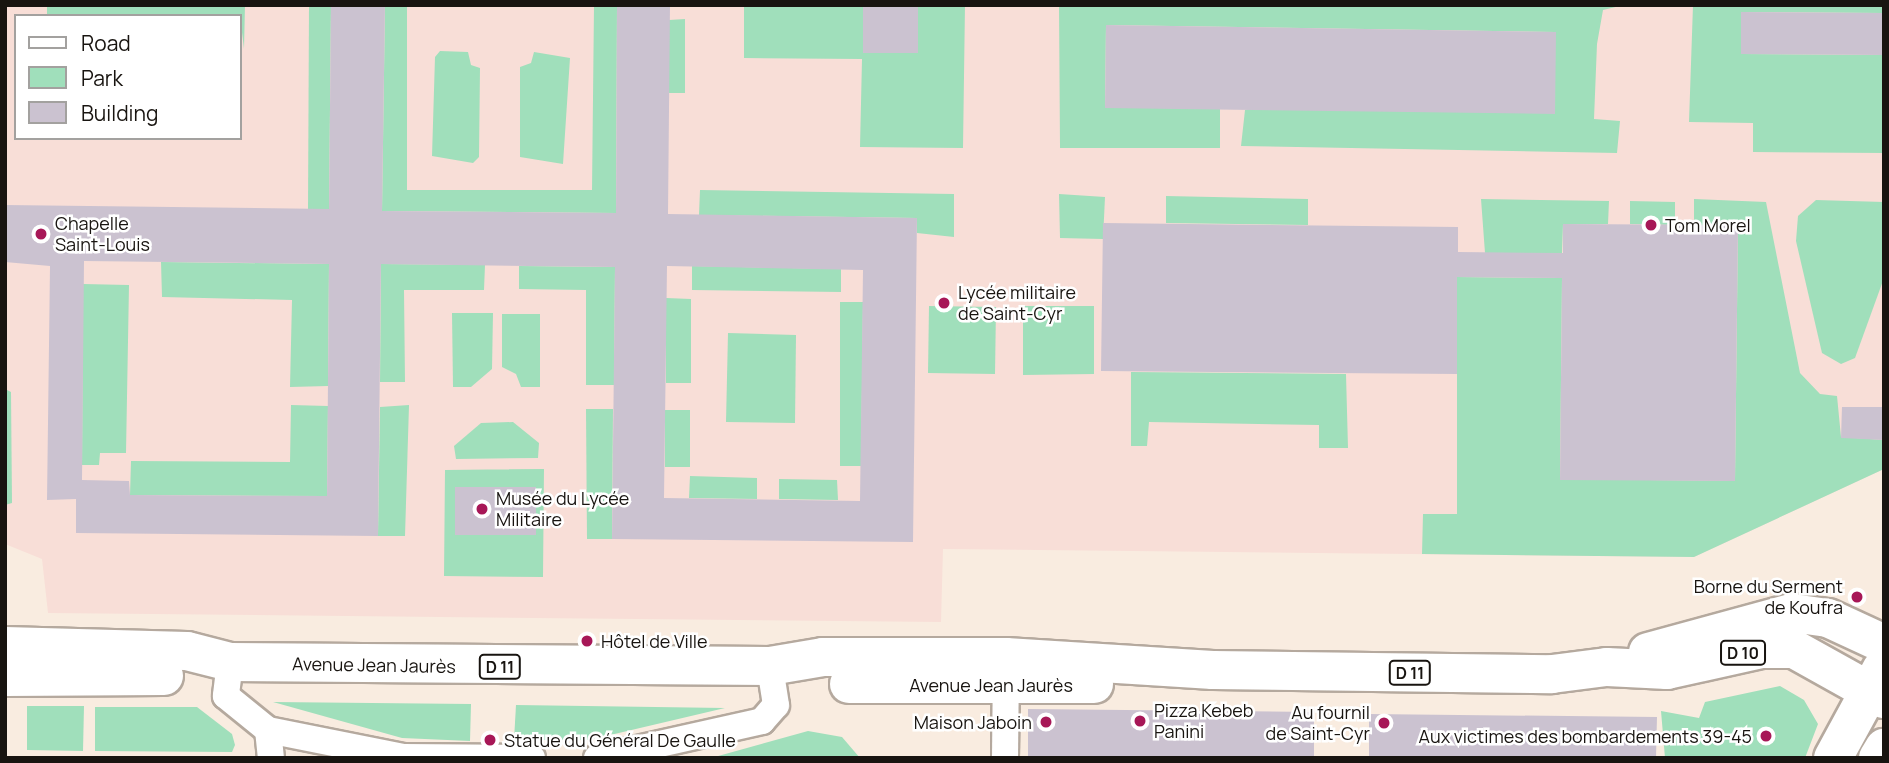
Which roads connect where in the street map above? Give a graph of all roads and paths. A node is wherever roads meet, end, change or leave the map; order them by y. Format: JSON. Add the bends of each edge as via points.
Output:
{"nodes":[{"id":1,"x":1884,"y":644,"type":"edge"},
{"id":2,"x":5,"y":646,"type":"edge"},
{"id":3,"x":230,"y":662,"type":"junction"},
{"id":4,"x":770,"y":666,"type":"junction"},
{"id":5,"x":1607,"y":667,"type":"junction"},
{"id":6,"x":1006,"y":672,"type":"junction"},
{"id":7,"x":5,"y":677,"type":"edge"},
{"id":8,"x":1879,"y":685,"type":"edge"},
{"id":9,"x":268,"y":730,"type":"junction"},
{"id":10,"x":1884,"y":748,"type":"edge"},
{"id":11,"x":403,"y":757,"type":"edge"},
{"id":12,"x":271,"y":758,"type":"edge"},
{"id":13,"x":532,"y":758,"type":"edge"},
{"id":14,"x":597,"y":758,"type":"edge"},
{"id":15,"x":1005,"y":758,"type":"edge"},
{"id":16,"x":1833,"y":758,"type":"edge"},
{"id":17,"x":1878,"y":758,"type":"edge"}],
"edges":[{"from":1,"to":5,"type":"main road","number":"D 10","via":[[1828,618],[1792,613],[1759,617]]},
{"from":2,"to":3,"type":"main road","name":"Avenue Jean Jaurès","number":"D 11","via":[[187,650]]},
{"from":3,"to":4,"type":"main road","name":"Avenue Jean Jaurès","number":"D 11"},
{"from":3,"to":7,"type":"main road","name":"Avenue Jean Jaurès","number":"D 11","via":[[181,676]]},
{"from":3,"to":9,"type":"street","via":[[226,696]]},
{"from":4,"to":6,"type":"main road","name":"Avenue Jean Jaurès","number":"D 11","via":[[823,657]]},
{"from":4,"to":14,"type":"street","via":[[776,705],[762,721]]},
{"from":5,"to":6,"type":"main road","name":"Avenue Jean Jaurès","number":"D 11","via":[[1552,674],[1213,670],[1162,680]]},
{"from":5,"to":8,"type":"main road","number":"D 10","via":[[1667,670],[1762,649],[1794,649]]},
{"from":6,"to":15,"type":"street"},
{"from":8,"to":16,"type":"main road","number":"D 10"},
{"from":9,"to":11,"type":"street"},
{"from":9,"to":12,"type":"street"},
{"from":10,"to":17,"type":"main road"},
{"from":11,"to":13,"type":"street"}]}
